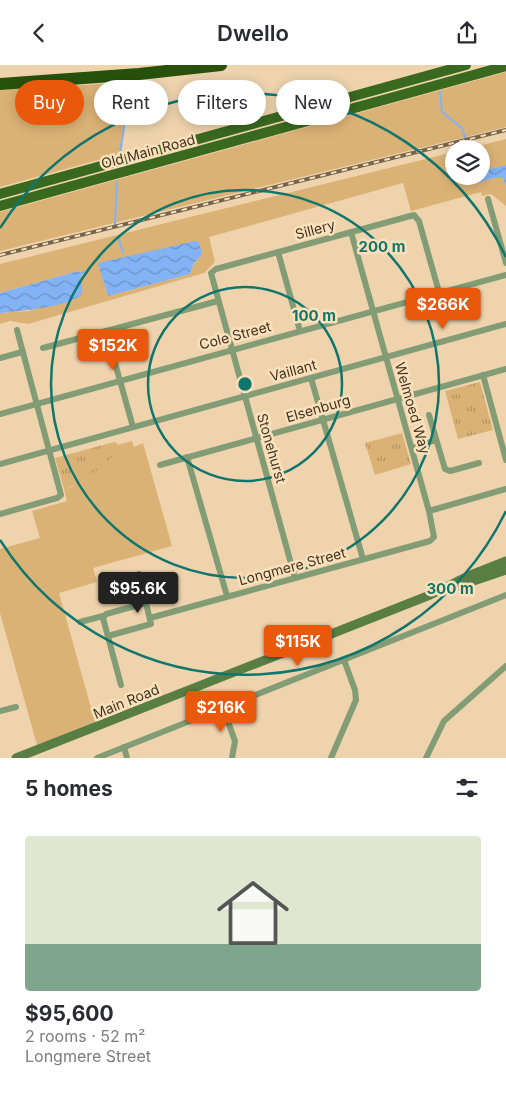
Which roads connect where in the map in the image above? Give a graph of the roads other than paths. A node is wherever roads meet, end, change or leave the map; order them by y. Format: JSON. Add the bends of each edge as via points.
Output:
{"nodes":[{"id":1,"x":221,"y":65,"type":"edge"},
{"id":2,"x":466,"y":65,"type":"edge"},
{"id":3,"x":506,"y":66,"type":"edge"},
{"id":4,"x":0,"y":84,"type":"edge"},
{"id":5,"x":0,"y":194,"type":"edge"},
{"id":6,"x":488,"y":199,"type":"dead end"},
{"id":7,"x":0,"y":206,"type":"edge"},
{"id":8,"x":351,"y":232,"type":"junction"},
{"id":9,"x":278,"y":252,"type":"junction"},
{"id":10,"x":506,"y":263,"type":"edge"},
{"id":11,"x":216,"y":269,"type":"joint"},
{"id":12,"x":506,"y":275,"type":"edge"},
{"id":13,"x":439,"y":292,"type":"junction"},
{"id":14,"x":218,"y":301,"type":"junction"},
{"id":15,"x":373,"y":310,"type":"junction"},
{"id":16,"x":506,"y":324,"type":"edge"},
{"id":17,"x":17,"y":330,"type":"dead end"},
{"id":18,"x":106,"y":331,"type":"junction"},
{"id":19,"x":300,"y":331,"type":"junction"},
{"id":20,"x":43,"y":348,"type":"dead end"},
{"id":21,"x":232,"y":349,"type":"junction"},
{"id":22,"x":22,"y":352,"type":"junction"},
{"id":23,"x":386,"y":357,"type":"junction"},
{"id":24,"x":0,"y":358,"type":"edge"},
{"id":25,"x":506,"y":369,"type":"edge"},
{"id":26,"x":482,"y":375,"type":"junction"},
{"id":27,"x":311,"y":378,"type":"junction"},
{"id":28,"x":120,"y":379,"type":"junction"},
{"id":29,"x":244,"y":396,"type":"junction"},
{"id":30,"x":398,"y":399,"type":"junction"},
{"id":31,"x":36,"y":404,"type":"junction"},
{"id":32,"x":0,"y":414,"type":"edge"},
{"id":33,"x":429,"y":415,"type":"dead end"},
{"id":34,"x":323,"y":419,"type":"junction"},
{"id":35,"x":133,"y":427,"type":"junction"},
{"id":36,"x":256,"y":438,"type":"junction"},
{"id":37,"x":436,"y":440,"type":"junction"},
{"id":38,"x":412,"y":447,"type":"junction"},
{"id":39,"x":49,"y":450,"type":"junction"},
{"id":40,"x":187,"y":457,"type":"junction"},
{"id":41,"x":506,"y":460,"type":"edge"},
{"id":42,"x":479,"y":463,"type":"dead end"},
{"id":43,"x":0,"y":464,"type":"edge"},
{"id":44,"x":160,"y":465,"type":"dead end"},
{"id":45,"x":506,"y":489,"type":"edge"},
{"id":46,"x":429,"y":511,"type":"junction"},
{"id":47,"x":0,"y":513,"type":"edge"},
{"id":48,"x":434,"y":532,"type":"joint"},
{"id":49,"x":363,"y":559,"type":"junction"},
{"id":50,"x":506,"y":561,"type":"edge"},
{"id":51,"x":506,"y":570,"type":"edge"},
{"id":52,"x":139,"y":575,"type":"dead end"},
{"id":53,"x":295,"y":578,"type":"junction"},
{"id":54,"x":430,"y":595,"type":"junction"},
{"id":55,"x":506,"y":595,"type":"edge"},
{"id":56,"x":228,"y":596,"type":"junction"},
{"id":57,"x":146,"y":603,"type":"junction"},
{"id":58,"x":103,"y":616,"type":"junction"},
{"id":59,"x":150,"y":618,"type":"junction"},
{"id":60,"x":80,"y":622,"type":"dead end"},
{"id":61,"x":108,"y":636,"type":"junction"},
{"id":62,"x":344,"y":660,"type":"junction"},
{"id":63,"x":506,"y":666,"type":"edge"},
{"id":64,"x":122,"y":685,"type":"dead end"},
{"id":65,"x":16,"y":707,"type":"dead end"},
{"id":66,"x":223,"y":708,"type":"junction"},
{"id":67,"x":0,"y":711,"type":"edge"},
{"id":68,"x":55,"y":744,"type":"junction"},
{"id":69,"x":124,"y":747,"type":"junction"},
{"id":70,"x":428,"y":757,"type":"edge"},
{"id":71,"x":16,"y":758,"type":"edge"},
{"id":72,"x":29,"y":758,"type":"edge"},
{"id":73,"x":97,"y":758,"type":"edge"},
{"id":74,"x":127,"y":758,"type":"edge"},
{"id":75,"x":232,"y":758,"type":"edge"},
{"id":76,"x":331,"y":758,"type":"edge"}],
"edges":[{"from":1,"to":4,"type":"highway","via":[[139,75]]},
{"from":2,"to":5,"type":"main road","name":"Old Main Road"},
{"from":3,"to":7,"type":"main road","name":"Old Main Road"},
{"from":6,"to":10,"type":"street"},
{"from":8,"to":9,"type":"street","name":"Sillery"},
{"from":8,"to":13,"type":"street","name":"Sillery","via":[[416,215]]},
{"from":8,"to":15,"type":"street","name":"Welmoed Way"},
{"from":9,"to":11,"type":"street","name":"Sillery"},
{"from":9,"to":19,"type":"street"},
{"from":11,"to":14,"type":"street","name":"Stonehurst","via":[[210,275]]},
{"from":12,"to":13,"type":"street","name":"Cole Street"},
{"from":13,"to":15,"type":"street","name":"Cole Street"},
{"from":14,"to":18,"type":"street"},
{"from":14,"to":21,"type":"street","name":"Stonehurst"},
{"from":15,"to":19,"type":"street","name":"Cole Street"},
{"from":15,"to":23,"type":"street","name":"Welmoed Way"},
{"from":16,"to":23,"type":"street","name":"Vaillant"},
{"from":17,"to":22,"type":"street"},
{"from":18,"to":20,"type":"street"},
{"from":18,"to":28,"type":"street"},
{"from":19,"to":21,"type":"street","name":"Cole Street"},
{"from":21,"to":28,"type":"street","name":"Cole Street"},
{"from":21,"to":29,"type":"street","name":"Stonehurst"},
{"from":22,"to":24,"type":"street"},
{"from":22,"to":31,"type":"street"},
{"from":23,"to":27,"type":"street","name":"Vaillant"},
{"from":23,"to":30,"type":"street","name":"Welmoed Way"},
{"from":25,"to":26,"type":"street","name":"Elsenburg"},
{"from":26,"to":30,"type":"street","name":"Elsenburg"},
{"from":26,"to":41,"type":"street"},
{"from":27,"to":29,"type":"street","name":"Vaillant"},
{"from":27,"to":34,"type":"street"},
{"from":28,"to":31,"type":"street","name":"Cole Street"},
{"from":28,"to":35,"type":"street"},
{"from":29,"to":35,"type":"street","name":"Vaillant"},
{"from":29,"to":36,"type":"street","name":"Stonehurst"},
{"from":30,"to":34,"type":"street","name":"Elsenburg"},
{"from":30,"to":38,"type":"street","name":"Welmoed Way"},
{"from":31,"to":32,"type":"street","name":"Cole Street"},
{"from":31,"to":39,"type":"street"},
{"from":33,"to":37,"type":"street"},
{"from":34,"to":36,"type":"street","name":"Elsenburg"},
{"from":34,"to":49,"type":"street"},
{"from":35,"to":39,"type":"street","name":"Vaillant"},
{"from":36,"to":40,"type":"street","name":"Elsenburg"},
{"from":36,"to":53,"type":"street","name":"Stonehurst"},
{"from":37,"to":38,"type":"street"},
{"from":37,"to":42,"type":"street","via":[[446,470]]},
{"from":38,"to":46,"type":"street","name":"Welmoed Way"},
{"from":39,"to":43,"type":"street","name":"Vaillant"},
{"from":39,"to":47,"type":"street","via":[[61,496]]},
{"from":40,"to":44,"type":"street","name":"Elsenburg"},
{"from":40,"to":56,"type":"street"},
{"from":45,"to":46,"type":"street"},
{"from":46,"to":48,"type":"street","name":"Welmoed Way"},
{"from":48,"to":49,"type":"street","name":"Longmere Street","via":[[430,541]]},
{"from":49,"to":53,"type":"street","name":"Longmere Street"},
{"from":50,"to":54,"type":"main road","name":"Main Road"},
{"from":51,"to":54,"type":"main road","name":"Main Road"},
{"from":52,"to":57,"type":"street"},
{"from":53,"to":56,"type":"street","name":"Longmere Street"},
{"from":54,"to":68,"type":"main road","name":"Main Road"},
{"from":55,"to":62,"type":"street"},
{"from":56,"to":59,"type":"street","name":"Longmere Street"},
{"from":57,"to":58,"type":"street"},
{"from":57,"to":59,"type":"street"},
{"from":58,"to":60,"type":"street"},
{"from":58,"to":61,"type":"street"},
{"from":59,"to":61,"type":"street","name":"Longmere Street","via":[[149,625]]},
{"from":61,"to":64,"type":"street"},
{"from":62,"to":66,"type":"street"},
{"from":62,"to":76,"type":"street","via":[[356,699]]},
{"from":63,"to":70,"type":"street","via":[[447,717]]},
{"from":65,"to":67,"type":"street"},
{"from":66,"to":69,"type":"street"},
{"from":66,"to":75,"type":"street","via":[[235,741]]},
{"from":68,"to":71,"type":"main road","name":"Main Road"},
{"from":68,"to":72,"type":"main road","name":"Main Road"},
{"from":69,"to":73,"type":"street"},
{"from":69,"to":74,"type":"street"}]}
